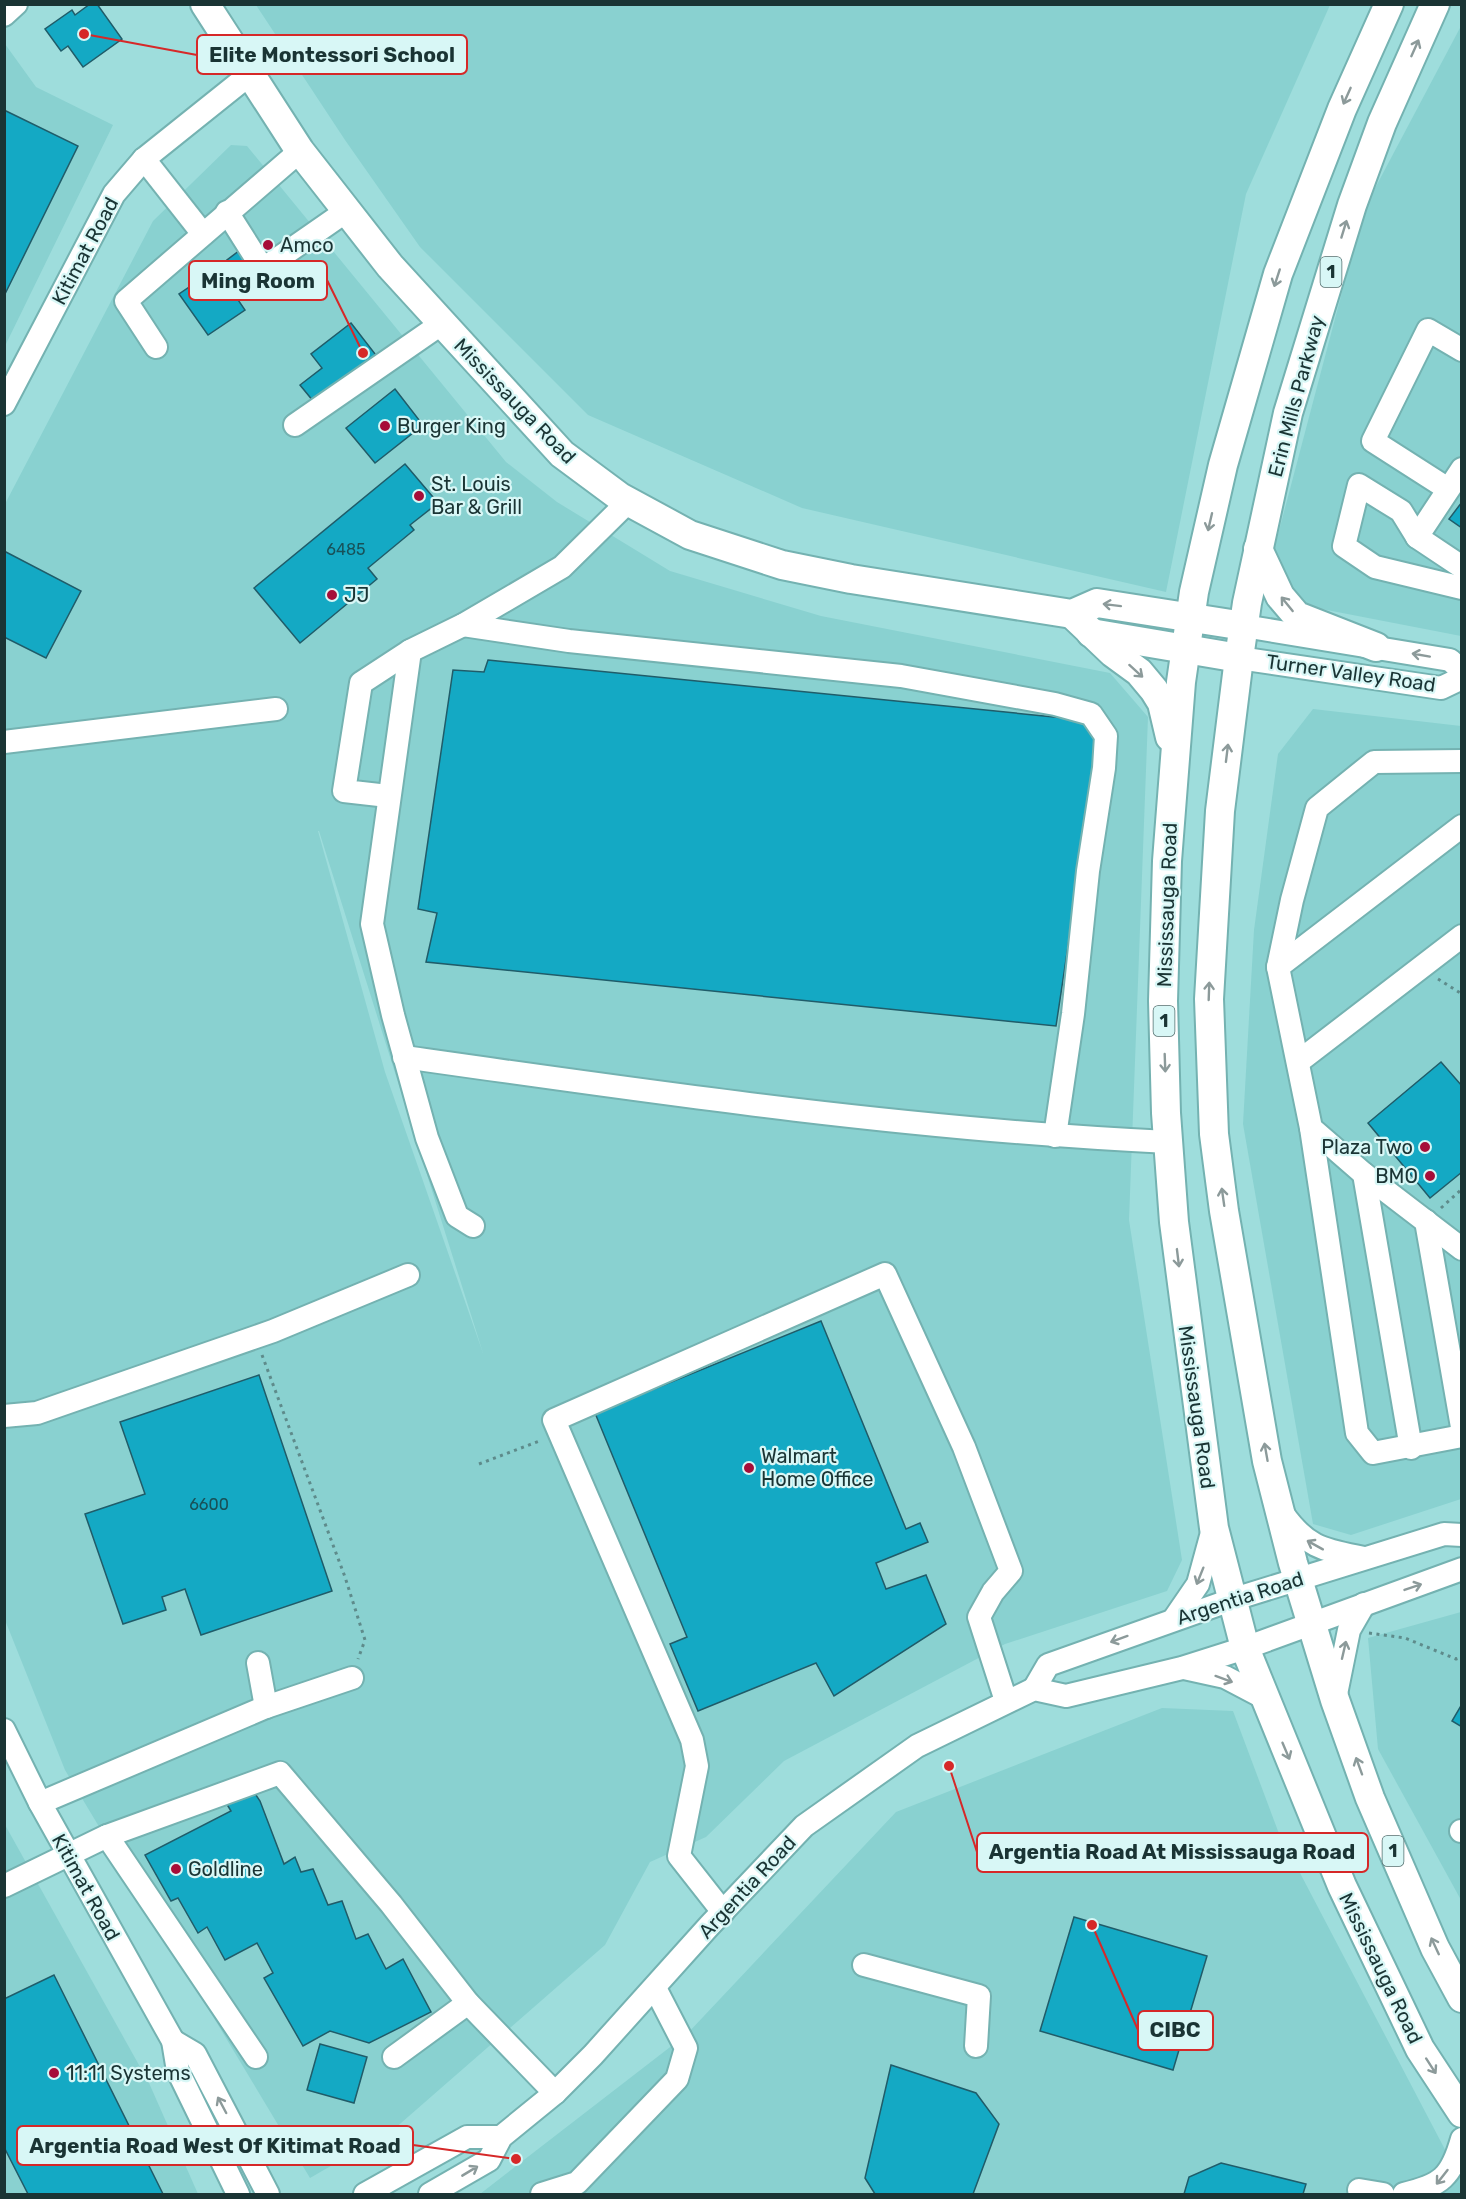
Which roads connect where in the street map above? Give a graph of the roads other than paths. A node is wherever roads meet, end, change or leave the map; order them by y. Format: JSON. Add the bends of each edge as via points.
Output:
{"nodes":[{"id":1,"x":16,"y":4,"type":"edge"},
{"id":2,"x":205,"y":4,"type":"edge"},
{"id":3,"x":1389,"y":4,"type":"edge"},
{"id":4,"x":1435,"y":4,"type":"edge"},
{"id":5,"x":4,"y":15,"type":"edge"},
{"id":6,"x":249,"y":75,"type":"junction"},
{"id":7,"x":300,"y":151,"type":"junction"},
{"id":8,"x":144,"y":159,"type":"junction"},
{"id":9,"x":227,"y":212,"type":"junction"},
{"id":10,"x":345,"y":212,"type":"junction"},
{"id":11,"x":202,"y":234,"type":"junction"},
{"id":12,"x":441,"y":324,"type":"junction"},
{"id":13,"x":156,"y":347,"type":"dead end"},
{"id":14,"x":1461,"y":350,"type":"edge"},
{"id":15,"x":4,"y":404,"type":"edge"},
{"id":16,"x":295,"y":425,"type":"dead end"},
{"id":17,"x":1461,"y":469,"type":"edge"},
{"id":18,"x":1448,"y":489,"type":"junction"},
{"id":19,"x":628,"y":502,"type":"junction"},
{"id":20,"x":1418,"y":537,"type":"junction"},
{"id":21,"x":1258,"y":549,"type":"junction"},
{"id":22,"x":1461,"y":567,"type":"edge"},
{"id":23,"x":1461,"y":588,"type":"edge"},
{"id":24,"x":1191,"y":617,"type":"junction"},
{"id":25,"x":1082,"y":624,"type":"junction"},
{"id":26,"x":463,"y":625,"type":"junction"},
{"id":27,"x":1244,"y":626,"type":"junction"},
{"id":28,"x":1376,"y":647,"type":"junction"},
{"id":29,"x":1186,"y":649,"type":"junction"},
{"id":30,"x":410,"y":651,"type":"junction"},
{"id":31,"x":1239,"y":658,"type":"junction"},
{"id":32,"x":1461,"y":671,"type":"edge"},
{"id":33,"x":1461,"y":678,"type":"edge"},
{"id":34,"x":276,"y":710,"type":"dead end"},
{"id":35,"x":4,"y":742,"type":"edge"},
{"id":36,"x":1174,"y":753,"type":"junction"},
{"id":37,"x":1461,"y":761,"type":"edge"},
{"id":38,"x":388,"y":796,"type":"junction"},
{"id":39,"x":1461,"y":826,"type":"edge"},
{"id":40,"x":1461,"y":936,"type":"edge"},
{"id":41,"x":1278,"y":967,"type":"junction"},
{"id":42,"x":404,"y":1057,"type":"junction"},
{"id":43,"x":1298,"y":1062,"type":"junction"},
{"id":44,"x":1311,"y":1128,"type":"junction"},
{"id":45,"x":1055,"y":1136,"type":"junction"},
{"id":46,"x":1168,"y":1142,"type":"junction"},
{"id":47,"x":1364,"y":1174,"type":"junction"},
{"id":48,"x":1426,"y":1221,"type":"junction"},
{"id":49,"x":473,"y":1226,"type":"dead end"},
{"id":50,"x":1461,"y":1249,"type":"edge"},
{"id":51,"x":408,"y":1275,"type":"dead end"},
{"id":52,"x":4,"y":1416,"type":"edge"},
{"id":53,"x":1461,"y":1427,"type":"edge"},
{"id":54,"x":1461,"y":1437,"type":"edge"},
{"id":55,"x":1411,"y":1448,"type":"junction"},
{"id":56,"x":1279,"y":1509,"type":"junction"},
{"id":57,"x":1214,"y":1528,"type":"junction"},
{"id":58,"x":1461,"y":1535,"type":"edge"},
{"id":59,"x":1365,"y":1558,"type":"junction"},
{"id":60,"x":1461,"y":1569,"type":"edge"},
{"id":61,"x":1297,"y":1580,"type":"junction"},
{"id":62,"x":1231,"y":1600,"type":"junction"},
{"id":63,"x":1364,"y":1604,"type":"junction"},
{"id":64,"x":1174,"y":1619,"type":"junction"},
{"id":65,"x":1312,"y":1624,"type":"junction"},
{"id":66,"x":1245,"y":1648,"type":"junction"},
{"id":67,"x":258,"y":1663,"type":"dead end"},
{"id":68,"x":1182,"y":1668,"type":"junction"},
{"id":69,"x":352,"y":1678,"type":"road end"},
{"id":70,"x":1034,"y":1689,"type":"junction"},
{"id":71,"x":1263,"y":1697,"type":"junction"},
{"id":72,"x":1335,"y":1700,"type":"junction"},
{"id":73,"x":1006,"y":1701,"type":"junction"},
{"id":74,"x":266,"y":1707,"type":"junction"},
{"id":75,"x":4,"y":1730,"type":"edge"},
{"id":76,"x":40,"y":1803,"type":"junction"},
{"id":77,"x":107,"y":1836,"type":"junction"},
{"id":78,"x":70,"y":1856,"type":"junction"},
{"id":79,"x":4,"y":1886,"type":"edge"},
{"id":80,"x":723,"y":1912,"type":"junction"},
{"id":81,"x":864,"y":1965,"type":"dead end"},
{"id":82,"x":655,"y":1988,"type":"junction"},
{"id":83,"x":1461,"y":1998,"type":"edge"},
{"id":84,"x":468,"y":2003,"type":"junction"},
{"id":85,"x":173,"y":2041,"type":"junction"},
{"id":86,"x":976,"y":2046,"type":"dead end"},
{"id":87,"x":256,"y":2057,"type":"dead end"},
{"id":88,"x":394,"y":2057,"type":"dead end"},
{"id":89,"x":555,"y":2093,"type":"junction"},
{"id":90,"x":1461,"y":2114,"type":"edge"},
{"id":91,"x":501,"y":2137,"type":"junction"},
{"id":92,"x":1461,"y":2139,"type":"edge"},
{"id":93,"x":579,"y":2189,"type":"edge"},
{"id":94,"x":1359,"y":2190,"type":"dead end"},
{"id":95,"x":238,"y":2194,"type":"edge"},
{"id":96,"x":268,"y":2194,"type":"edge"},
{"id":97,"x":365,"y":2194,"type":"edge"},
{"id":98,"x":430,"y":2194,"type":"edge"},
{"id":99,"x":542,"y":2194,"type":"edge"},
{"id":100,"x":1383,"y":2194,"type":"edge"},
{"id":101,"x":1404,"y":2194,"type":"edge"}],
"edges":[{"from":1,"to":5,"type":"street"},
{"from":2,"to":6,"type":"main road","name":"Mississauga Road"},
{"from":3,"to":24,"type":"main road","number":"1","one_way":true,"via":[[1342,109],[1278,274],[1223,465]]},
{"from":21,"to":4,"type":"main road","name":"Erin Mills Parkway","number":"1","one_way":true,"via":[[1287,413],[1352,205],[1382,123]]},
{"from":6,"to":7,"type":"main road","name":"Mississauga Road"},
{"from":6,"to":8,"type":"street","name":"Kitimat Road"},
{"from":7,"to":9,"type":"street"},
{"from":7,"to":10,"type":"main road","name":"Mississauga Road"},
{"from":8,"to":11,"type":"street"},
{"from":8,"to":15,"type":"street","name":"Kitimat Road","via":[[114,194]]},
{"from":9,"to":10,"type":"street","via":[[263,269]]},
{"from":9,"to":11,"type":"street"},
{"from":10,"to":12,"type":"main road","name":"Mississauga Road"},
{"from":11,"to":13,"type":"street","via":[[126,301]]},
{"from":12,"to":16,"type":"street"},
{"from":12,"to":19,"type":"main road","name":"Mississauga Road","via":[[562,454]]},
{"from":14,"to":18,"type":"street","via":[[1428,330],[1373,441]]},
{"from":17,"to":18,"type":"street"},
{"from":18,"to":20,"type":"street"},
{"from":19,"to":25,"type":"main road","name":"Mississauga Road","via":[[690,535],[782,565]]},
{"from":19,"to":26,"type":"street","via":[[562,567]]},
{"from":20,"to":22,"type":"street"},
{"from":20,"to":23,"type":"street","via":[[1401,511],[1359,484],[1344,546],[1375,567]]},
{"from":21,"to":27,"type":"main road","name":"Erin Mills Parkway","number":"1"},
{"from":28,"to":21,"type":"main road","one_way":true,"via":[[1297,616],[1280,596]]},
{"from":24,"to":25,"type":"main road","name":"Mississauga Road","one_way":true,"via":[[1097,603]]},
{"from":24,"to":27,"type":"main road","name":"Mississauga Road"},
{"from":24,"to":29,"type":"main road","name":"Mississauga Road","number":"1"},
{"from":25,"to":29,"type":"main road","name":"Mississauga Road"},
{"from":25,"to":36,"type":"main road","one_way":true,"via":[[1139,672],[1154,690],[1162,703]]},
{"from":26,"to":30,"type":"street"},
{"from":26,"to":45,"type":"street","via":[[569,641],[901,676],[1091,714],[1106,736],[1104,768]]},
{"from":27,"to":28,"type":"street","name":"Turner Valley Road"},
{"from":27,"to":31,"type":"main road","number":"1"},
{"from":32,"to":28,"type":"street","name":"Turner Valley Road","one_way":true,"via":[[1450,660]]},
{"from":29,"to":31,"type":"main road","name":"Mississauga Road"},
{"from":29,"to":36,"type":"main road","name":"Mississauga Road","number":"1"},
{"from":30,"to":38,"type":"street"},
{"from":30,"to":38,"type":"street","via":[[361,683],[344,791]]},
{"from":31,"to":33,"type":"street","name":"Turner Valley Road","via":[[1441,688]]},
{"from":56,"to":31,"type":"main road","number":"1","one_way":true,"via":[[1267,1461],[1224,1211],[1210,1072],[1209,999],[1220,812]]},
{"from":34,"to":35,"type":"street"},
{"from":36,"to":46,"type":"main road","name":"Mississauga Road","number":"1","one_way":true,"via":[[1163,1002]]},
{"from":37,"to":41,"type":"street","via":[[1374,762],[1317,808]]},
{"from":38,"to":42,"type":"street","via":[[372,924]]},
{"from":39,"to":41,"type":"street"},
{"from":40,"to":43,"type":"street"},
{"from":41,"to":43,"type":"street"},
{"from":42,"to":45,"type":"street","via":[[777,1108]]},
{"from":42,"to":49,"type":"street","via":[[427,1138],[457,1216]]},
{"from":43,"to":44,"type":"street"},
{"from":44,"to":47,"type":"street"},
{"from":44,"to":55,"type":"street","via":[[1357,1433],[1374,1453]]},
{"from":45,"to":46,"type":"street"},
{"from":46,"to":57,"type":"main road","name":"Mississauga Road","number":"1","one_way":true,"via":[[1175,1233]]},
{"from":47,"to":48,"type":"street"},
{"from":47,"to":55,"type":"street"},
{"from":48,"to":50,"type":"street"},
{"from":48,"to":53,"type":"street"},
{"from":51,"to":52,"type":"street","via":[[255,1337],[37,1413]]},
{"from":54,"to":55,"type":"street"},
{"from":59,"to":56,"type":"street","one_way":true,"via":[[1323,1549],[1298,1535]]},
{"from":56,"to":61,"type":"main road","number":"1"},
{"from":57,"to":62,"type":"main road","name":"Mississauga Road","number":"1"},
{"from":57,"to":64,"type":"street","one_way":true,"via":[[1198,1584]]},
{"from":58,"to":59,"type":"street","name":"Argentia Road","via":[[1444,1534]]},
{"from":59,"to":61,"type":"street","name":"Argentia Road"},
{"from":63,"to":60,"type":"street","one_way":true},
{"from":61,"to":62,"type":"street","name":"Argentia Road"},
{"from":61,"to":65,"type":"main road","number":"1"},
{"from":62,"to":64,"type":"street","name":"Argentia Road"},
{"from":62,"to":66,"type":"main road","name":"Mississauga Road","number":"1"},
{"from":63,"to":65,"type":"street"},
{"from":72,"to":63,"type":"street","one_way":true,"via":[[1349,1630]]},
{"from":64,"to":70,"type":"street","name":"Argentia Road","one_way":true,"via":[[1048,1665]]},
{"from":65,"to":66,"type":"street"},
{"from":65,"to":72,"type":"main road","number":"1"},
{"from":66,"to":68,"type":"street"},
{"from":66,"to":71,"type":"main road","name":"Mississauga Road","number":"1"},
{"from":67,"to":74,"type":"street"},
{"from":68,"to":70,"type":"street","via":[[1066,1696]]},
{"from":68,"to":71,"type":"street","one_way":true,"via":[[1225,1677]]},
{"from":69,"to":74,"type":"street"},
{"from":70,"to":73,"type":"street","name":"Argentia Road"},
{"from":71,"to":90,"type":"main road","name":"Mississauga Road","number":"1","one_way":true,"via":[[1342,1886],[1420,2049]]},
{"from":83,"to":72,"type":"main road","number":"1","one_way":true,"via":[[1370,1798]]},
{"from":73,"to":80,"type":"street","name":"Argentia Road","via":[[917,1746],[804,1826]]},
{"from":73,"to":80,"type":"street","via":[[979,1617],[1011,1571],[964,1447],[885,1274],[554,1420],[692,1740],[697,1766],[679,1856]]},
{"from":74,"to":76,"type":"street"},
{"from":75,"to":76,"type":"street","name":"Kitimat Road"},
{"from":76,"to":78,"type":"street","name":"Kitimat Road"},
{"from":77,"to":78,"type":"street"},
{"from":77,"to":84,"type":"street","via":[[280,1773],[391,1904]]},
{"from":77,"to":87,"type":"street"},
{"from":78,"to":79,"type":"street"},
{"from":78,"to":85,"type":"street","name":"Kitimat Road"},
{"from":80,"to":82,"type":"street","name":"Argentia Road"},
{"from":81,"to":86,"type":"street","via":[[979,1996]]},
{"from":82,"to":89,"type":"street","name":"Argentia Road"},
{"from":82,"to":93,"type":"street","via":[[686,2048],[677,2079]]},
{"from":84,"to":88,"type":"street"},
{"from":84,"to":89,"type":"street"},
{"from":85,"to":95,"type":"street","name":"Kitimat Road","via":[[178,2071]]},
{"from":96,"to":85,"type":"street","name":"Kitimat Road","one_way":true,"via":[[195,2054]]},
{"from":89,"to":91,"type":"street","name":"Argentia Road"},
{"from":91,"to":97,"type":"street","via":[[467,2137]]},
{"from":98,"to":91,"type":"street","name":"Argentia Road","one_way":true,"via":[[489,2160]]},
{"from":92,"to":101,"type":"street","one_way":true,"via":[[1456,2160],[1435,2186]]},
{"from":93,"to":99,"type":"street"},
{"from":94,"to":100,"type":"street"}]}
